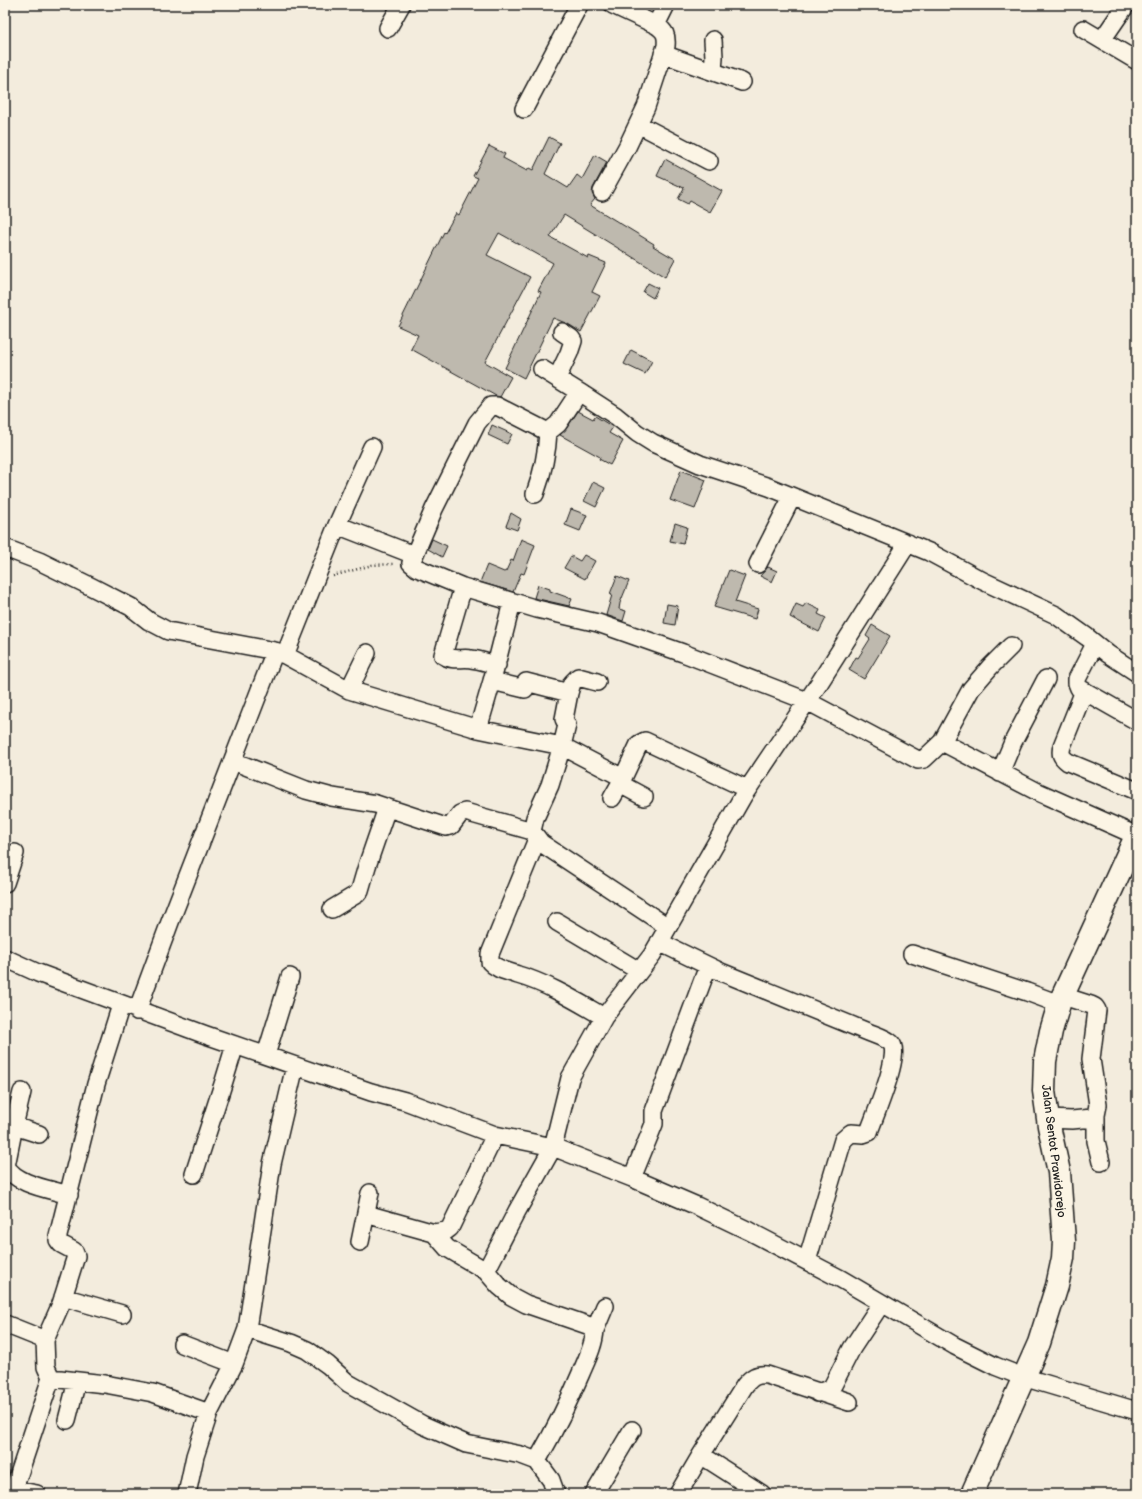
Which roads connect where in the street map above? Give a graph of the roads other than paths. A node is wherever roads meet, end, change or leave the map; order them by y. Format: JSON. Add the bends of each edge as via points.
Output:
{"nodes":[{"id":1,"x":401,"y":5,"type":"edge"},
{"id":2,"x":579,"y":5,"type":"edge"},
{"id":3,"x":613,"y":5,"type":"edge"},
{"id":4,"x":666,"y":5,"type":"edge"},
{"id":5,"x":1126,"y":5,"type":"edge"},
{"id":6,"x":656,"y":25,"type":"junction"},
{"id":7,"x":388,"y":28,"type":"dead end"},
{"id":8,"x":1082,"y":29,"type":"dead end"},
{"id":9,"x":713,"y":40,"type":"dead end"},
{"id":10,"x":1102,"y":40,"type":"junction"},
{"id":11,"x":663,"y":54,"type":"junction"},
{"id":12,"x":1137,"y":61,"type":"edge"},
{"id":13,"x":713,"y":72,"type":"junction"},
{"id":14,"x":742,"y":82,"type":"dead end"},
{"id":15,"x":524,"y":109,"type":"dead end"},
{"id":16,"x":638,"y":124,"type":"junction"},
{"id":17,"x":709,"y":161,"type":"dead end"},
{"id":18,"x":602,"y":192,"type":"dead end"},
{"id":19,"x":562,"y":332,"type":"dead end"},
{"id":20,"x":542,"y":369,"type":"dead end"},
{"id":21,"x":557,"y":378,"type":"junction"},
{"id":22,"x":579,"y":392,"type":"junction"},
{"id":23,"x":548,"y":432,"type":"junction"},
{"id":24,"x":372,"y":447,"type":"dead end"},
{"id":25,"x":535,"y":494,"type":"dead end"},
{"id":26,"x":792,"y":496,"type":"junction"},
{"id":27,"x":337,"y":525,"type":"junction"},
{"id":28,"x":908,"y":543,"type":"junction"},
{"id":29,"x":5,"y":548,"type":"edge"},
{"id":30,"x":412,"y":559,"type":"junction"},
{"id":31,"x":758,"y":564,"type":"dead end"},
{"id":32,"x":463,"y":588,"type":"junction"},
{"id":33,"x":512,"y":602,"type":"junction"},
{"id":34,"x":1095,"y":644,"type":"junction"},
{"id":35,"x":1011,"y":646,"type":"dead end"},
{"id":36,"x":280,"y":653,"type":"junction"},
{"id":37,"x":367,"y":653,"type":"dead end"},
{"id":38,"x":494,"y":673,"type":"junction"},
{"id":39,"x":1137,"y":673,"type":"edge"},
{"id":40,"x":1046,"y":679,"type":"dead end"},
{"id":41,"x":597,"y":682,"type":"dead end"},
{"id":42,"x":349,"y":690,"type":"junction"},
{"id":43,"x":1084,"y":692,"type":"junction"},
{"id":44,"x":569,"y":693,"type":"junction"},
{"id":45,"x":807,"y":701,"type":"junction"},
{"id":46,"x":1137,"y":721,"type":"edge"},
{"id":47,"x":478,"y":729,"type":"junction"},
{"id":48,"x":942,"y":742,"type":"junction"},
{"id":49,"x":562,"y":746,"type":"junction"},
{"id":50,"x":233,"y":761,"type":"junction"},
{"id":51,"x":1000,"y":773,"type":"junction"},
{"id":52,"x":618,"y":787,"type":"junction"},
{"id":53,"x":747,"y":789,"type":"junction"},
{"id":54,"x":1137,"y":791,"type":"edge"},
{"id":55,"x":644,"y":798,"type":"dead end"},
{"id":56,"x":387,"y":808,"type":"junction"},
{"id":57,"x":534,"y":835,"type":"junction"},
{"id":58,"x":1137,"y":835,"type":"edge"},
{"id":59,"x":16,"y":853,"type":"dead end"},
{"id":60,"x":5,"y":883,"type":"edge"},
{"id":61,"x":332,"y":909,"type":"dead end"},
{"id":62,"x":557,"y":922,"type":"dead end"},
{"id":63,"x":668,"y":927,"type":"junction"},
{"id":64,"x":659,"y":942,"type":"junction"},
{"id":65,"x":912,"y":954,"type":"dead end"},
{"id":66,"x":5,"y":958,"type":"edge"},
{"id":67,"x":708,"y":966,"type":"junction"},
{"id":68,"x":639,"y":971,"type":"junction"},
{"id":69,"x":290,"y":977,"type":"dead end"},
{"id":70,"x":1065,"y":1000,"type":"junction"},
{"id":71,"x":121,"y":1005,"type":"junction"},
{"id":72,"x":137,"y":1011,"type":"junction"},
{"id":73,"x":604,"y":1017,"type":"junction"},
{"id":74,"x":235,"y":1045,"type":"junction"},
{"id":75,"x":266,"y":1055,"type":"junction"},
{"id":76,"x":296,"y":1066,"type":"junction"},
{"id":77,"x":22,"y":1092,"type":"dead end"},
{"id":78,"x":1096,"y":1115,"type":"junction"},
{"id":79,"x":1051,"y":1119,"type":"junction"},
{"id":80,"x":10,"y":1125,"type":"edge"},
{"id":81,"x":40,"y":1134,"type":"dead end"},
{"id":82,"x":495,"y":1135,"type":"junction"},
{"id":83,"x":553,"y":1147,"type":"junction"},
{"id":84,"x":1101,"y":1162,"type":"dead end"},
{"id":85,"x":194,"y":1174,"type":"dead end"},
{"id":86,"x":632,"y":1178,"type":"junction"},
{"id":87,"x":370,"y":1194,"type":"dead end"},
{"id":88,"x":69,"y":1195,"type":"junction"},
{"id":89,"x":366,"y":1214,"type":"junction"},
{"id":90,"x":434,"y":1234,"type":"junction"},
{"id":91,"x":360,"y":1242,"type":"dead end"},
{"id":92,"x":807,"y":1261,"type":"junction"},
{"id":93,"x":486,"y":1271,"type":"junction"},
{"id":94,"x":63,"y":1297,"type":"junction"},
{"id":95,"x":881,"y":1304,"type":"junction"},
{"id":96,"x":605,"y":1306,"type":"dead end"},
{"id":97,"x":122,"y":1314,"type":"dead end"},
{"id":98,"x":5,"y":1324,"type":"edge"},
{"id":99,"x":247,"y":1329,"type":"junction"},
{"id":100,"x":595,"y":1330,"type":"junction"},
{"id":101,"x":45,"y":1340,"type":"junction"},
{"id":102,"x":182,"y":1344,"type":"dead end"},
{"id":103,"x":234,"y":1364,"type":"junction"},
{"id":104,"x":1023,"y":1377,"type":"junction"},
{"id":105,"x":51,"y":1378,"type":"junction"},
{"id":106,"x":77,"y":1381,"type":"junction"},
{"id":107,"x":818,"y":1393,"type":"junction"},
{"id":108,"x":849,"y":1402,"type":"dead end"},
{"id":109,"x":1137,"y":1410,"type":"edge"},
{"id":110,"x":209,"y":1413,"type":"junction"},
{"id":111,"x":67,"y":1420,"type":"dead end"},
{"id":112,"x":632,"y":1430,"type":"dead end"},
{"id":113,"x":701,"y":1455,"type":"junction"},
{"id":114,"x":537,"y":1461,"type":"junction"},
{"id":115,"x":9,"y":1488,"type":"edge"},
{"id":116,"x":37,"y":1494,"type":"edge"},
{"id":117,"x":187,"y":1494,"type":"edge"},
{"id":118,"x":556,"y":1494,"type":"edge"},
{"id":119,"x":594,"y":1494,"type":"edge"},
{"id":120,"x":678,"y":1494,"type":"edge"},
{"id":121,"x":762,"y":1494,"type":"edge"},
{"id":122,"x":972,"y":1494,"type":"edge"}],
"edges":[{"from":1,"to":7,"type":"street"},
{"from":2,"to":15,"type":"street"},
{"from":3,"to":6,"type":"street"},
{"from":4,"to":6,"type":"street"},
{"from":5,"to":10,"type":"street"},
{"from":6,"to":11,"type":"street","via":[[664,30],[667,36]]},
{"from":8,"to":10,"type":"street"},
{"from":9,"to":13,"type":"street"},
{"from":10,"to":12,"type":"street"},
{"from":11,"to":13,"type":"street"},
{"from":11,"to":16,"type":"street"},
{"from":13,"to":14,"type":"street"},
{"from":16,"to":17,"type":"street"},
{"from":16,"to":18,"type":"street"},
{"from":19,"to":21,"type":"street","via":[[573,341]]},
{"from":20,"to":21,"type":"street"},
{"from":21,"to":22,"type":"street"},
{"from":22,"to":23,"type":"street","via":[[558,424]]},
{"from":22,"to":26,"type":"street","via":[[654,443],[700,464]]},
{"from":23,"to":25,"type":"street","via":[[543,475]]},
{"from":23,"to":30,"type":"street","via":[[497,406],[491,406],[477,423],[434,508]]},
{"from":24,"to":27,"type":"street"},
{"from":26,"to":28,"type":"street"},
{"from":26,"to":31,"type":"street"},
{"from":27,"to":30,"type":"street"},
{"from":27,"to":36,"type":"street"},
{"from":28,"to":34,"type":"street","via":[[983,582],[1056,615]]},
{"from":28,"to":45,"type":"street"},
{"from":29,"to":36,"type":"street","via":[[39,561],[132,607],[149,621],[168,630]]},
{"from":30,"to":32,"type":"street","via":[[417,568]]},
{"from":32,"to":33,"type":"street"},
{"from":32,"to":38,"type":"street","via":[[443,655],[460,660],[469,658]]},
{"from":33,"to":38,"type":"street"},
{"from":33,"to":45,"type":"street","via":[[598,623]]},
{"from":34,"to":39,"type":"street"},
{"from":34,"to":43,"type":"street","via":[[1077,679],[1079,688]]},
{"from":35,"to":48,"type":"street","via":[[971,689]]},
{"from":36,"to":42,"type":"street"},
{"from":36,"to":50,"type":"street"},
{"from":37,"to":42,"type":"street"},
{"from":38,"to":44,"type":"street","via":[[525,689],[526,682]]},
{"from":38,"to":47,"type":"street"},
{"from":40,"to":51,"type":"street"},
{"from":41,"to":44,"type":"street","via":[[578,677],[572,683]]},
{"from":42,"to":47,"type":"street"},
{"from":43,"to":46,"type":"street"},
{"from":43,"to":54,"type":"street","via":[[1062,746],[1062,758]]},
{"from":44,"to":49,"type":"street","via":[[564,719],[567,726]]},
{"from":45,"to":48,"type":"street","via":[[918,760],[924,759]]},
{"from":45,"to":53,"type":"street"},
{"from":47,"to":49,"type":"street"},
{"from":48,"to":51,"type":"street"},
{"from":49,"to":52,"type":"street"},
{"from":49,"to":57,"type":"street","via":[[550,785],[535,818]]},
{"from":50,"to":56,"type":"street","via":[[306,790]]},
{"from":50,"to":72,"type":"street"},
{"from":51,"to":58,"type":"street"},
{"from":52,"to":53,"type":"street","via":[[639,744],[648,741]]},
{"from":52,"to":55,"type":"street"},
{"from":53,"to":63,"type":"street"},
{"from":56,"to":57,"type":"street","via":[[448,827],[465,812]]},
{"from":56,"to":61,"type":"street","via":[[360,890]]},
{"from":57,"to":63,"type":"street"},
{"from":57,"to":73,"type":"street","via":[[490,954],[490,962],[495,967],[557,990]]},
{"from":58,"to":70,"type":"main road","name":"Jalan Sentot Prawidorejo"},
{"from":59,"to":60,"type":"street"},
{"from":62,"to":68,"type":"street"},
{"from":63,"to":64,"type":"street"},
{"from":64,"to":67,"type":"street"},
{"from":64,"to":68,"type":"street"},
{"from":65,"to":70,"type":"street","via":[[1027,992]]},
{"from":66,"to":71,"type":"street"},
{"from":67,"to":86,"type":"street","via":[[654,1111],[654,1124]]},
{"from":67,"to":92,"type":"street","via":[[891,1042],[894,1048],[892,1067],[868,1132],[851,1133],[843,1140]]},
{"from":68,"to":73,"type":"street"},
{"from":69,"to":75,"type":"street"},
{"from":70,"to":78,"type":"street","via":[[1091,1005],[1097,1010],[1090,1059],[1098,1105]]},
{"from":70,"to":79,"type":"main road","name":"Jalan Sentot Prawidorejo","via":[[1051,1031],[1045,1061],[1044,1091]]},
{"from":71,"to":72,"type":"street"},
{"from":71,"to":88,"type":"street","via":[[96,1084]]},
{"from":72,"to":74,"type":"street"},
{"from":73,"to":83,"type":"street","via":[[570,1078]]},
{"from":74,"to":75,"type":"street"},
{"from":74,"to":85,"type":"street"},
{"from":75,"to":76,"type":"street"},
{"from":76,"to":82,"type":"street","via":[[405,1101]]},
{"from":76,"to":99,"type":"street","via":[[272,1164]]},
{"from":77,"to":80,"type":"street"},
{"from":78,"to":79,"type":"street","via":[[1092,1118],[1072,1120]]},
{"from":78,"to":84,"type":"street","via":[[1096,1141]]},
{"from":79,"to":104,"type":"main road","name":"Jalan Sentot Prawidorejo","via":[[1059,1172],[1063,1258],[1039,1343]]},
{"from":80,"to":81,"type":"street"},
{"from":80,"to":88,"type":"street","via":[[6,1166],[9,1171],[21,1180]]},
{"from":82,"to":83,"type":"street"},
{"from":82,"to":90,"type":"street","via":[[450,1228]]},
{"from":83,"to":86,"type":"street"},
{"from":83,"to":93,"type":"street"},
{"from":86,"to":92,"type":"street","via":[[750,1231]]},
{"from":87,"to":89,"type":"street"},
{"from":88,"to":94,"type":"street","via":[[58,1240],[74,1251],[76,1256]]},
{"from":89,"to":90,"type":"street"},
{"from":89,"to":91,"type":"street"},
{"from":90,"to":93,"type":"street","via":[[447,1248]]},
{"from":92,"to":95,"type":"street"},
{"from":93,"to":100,"type":"street","via":[[499,1286],[516,1299]]},
{"from":94,"to":97,"type":"street"},
{"from":94,"to":101,"type":"street"},
{"from":95,"to":104,"type":"street","via":[[955,1346]]},
{"from":95,"to":107,"type":"street","via":[[852,1348],[830,1389]]},
{"from":96,"to":100,"type":"street"},
{"from":98,"to":101,"type":"street"},
{"from":99,"to":103,"type":"street"},
{"from":99,"to":114,"type":"street","via":[[291,1342],[307,1350],[348,1383],[423,1425],[466,1444],[521,1455]]},
{"from":100,"to":114,"type":"street","via":[[588,1356],[567,1405]]},
{"from":101,"to":105,"type":"street","via":[[46,1367]]},
{"from":102,"to":103,"type":"street"},
{"from":103,"to":110,"type":"street"},
{"from":104,"to":109,"type":"street"},
{"from":104,"to":122,"type":"main road","name":"Jalan Sentot Prawidorejo"},
{"from":105,"to":106,"type":"street"},
{"from":105,"to":115,"type":"street"},
{"from":106,"to":110,"type":"street","via":[[153,1392]]},
{"from":106,"to":111,"type":"street"},
{"from":107,"to":108,"type":"street"},
{"from":107,"to":113,"type":"street","via":[[767,1375],[757,1374],[744,1385]]},
{"from":110,"to":117,"type":"street","via":[[195,1456]]},
{"from":112,"to":119,"type":"street"},
{"from":113,"to":120,"type":"street"},
{"from":113,"to":121,"type":"street"},
{"from":114,"to":118,"type":"street","via":[[551,1480]]},
{"from":115,"to":116,"type":"street"}]}
